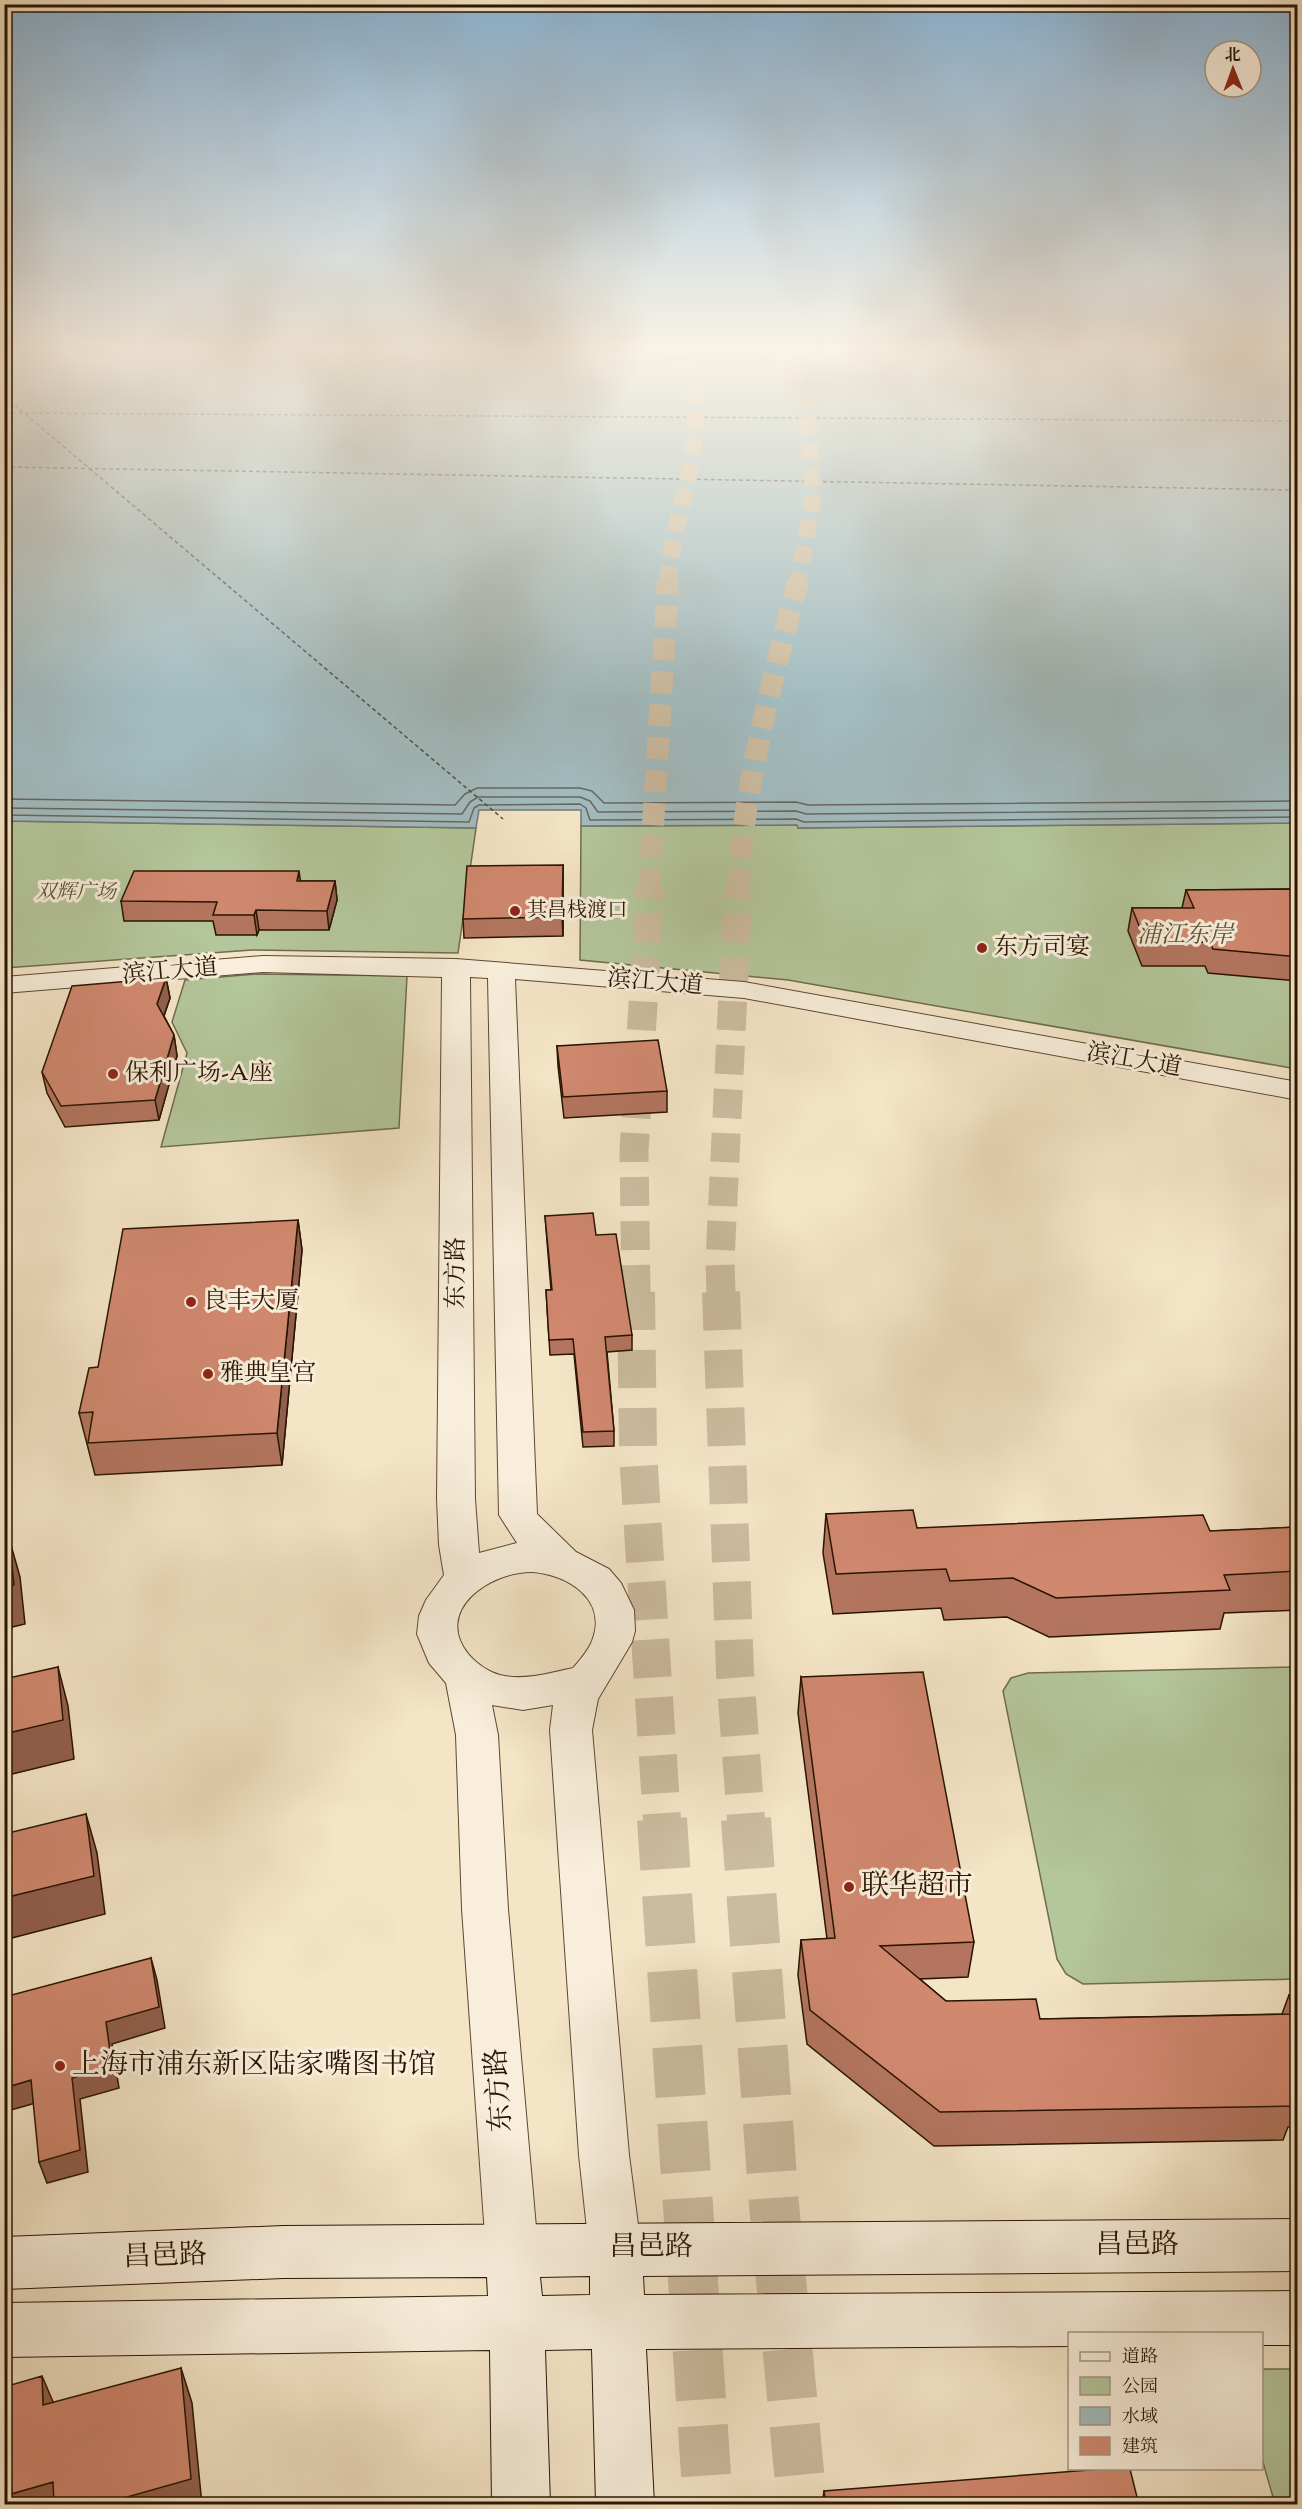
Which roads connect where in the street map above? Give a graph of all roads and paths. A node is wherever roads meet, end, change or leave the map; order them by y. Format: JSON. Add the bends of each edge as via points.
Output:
{"nodes":[{"id":1,"x":456,"y":967,"type":"junction"},
{"id":2,"x":501,"y":970,"type":"junction"},
{"id":3,"x":4,"y":985,"type":"edge"},
{"id":4,"x":1298,"y":1091,"type":"edge"},
{"id":5,"x":561,"y":1561,"type":"junction"},
{"id":6,"x":464,"y":1578,"type":"junction"},
{"id":7,"x":465,"y":1677,"type":"junction"},
{"id":8,"x":585,"y":1682,"type":"junction"},
{"id":9,"x":1298,"y":2245,"type":"edge"},
{"id":10,"x":615,"y":2248,"type":"junction"},
{"id":11,"x":512,"y":2250,"type":"junction"},
{"id":12,"x":4,"y":2263,"type":"edge"},
{"id":13,"x":1298,"y":2318,"type":"edge"},
{"id":14,"x":517,"y":2322,"type":"junction"},
{"id":15,"x":618,"y":2323,"type":"junction"},
{"id":16,"x":4,"y":2330,"type":"edge"},
{"id":17,"x":520,"y":2505,"type":"edge"},
{"id":18,"x":625,"y":2505,"type":"edge"}],
"edges":[{"from":1,"to":2,"type":"street","name":"滨江大道"},
{"from":1,"to":3,"type":"street","name":"滨江大道","via":[[262,964]]},
{"from":1,"to":6,"type":"street","name":"东方路","via":[[456,1499]]},
{"from":2,"to":4,"type":"street","name":"滨江大道","via":[[744,990]]},
{"from":2,"to":5,"type":"street","via":[[518,1515],[527,1530]]},
{"from":5,"to":6,"type":"street","via":[[510,1558]]},
{"from":5,"to":8,"type":"street","via":[[583,1570],[600,1584],[612,1601],[616,1620],[613,1640]]},
{"from":6,"to":7,"type":"street","via":[[448,1596],[438,1617],[438,1639],[447,1660]]},
{"from":7,"to":8,"type":"street","via":[[487,1688],[511,1693],[537,1693]]},
{"from":7,"to":11,"type":"street","name":"东方路","via":[[477,1735]]},
{"from":8,"to":10,"type":"street","via":[[574,1705],[571,1730],[604,2155]]},
{"from":9,"to":10,"type":"street","name":"昌邑路"},
{"from":10,"to":11,"type":"street","name":"昌邑路"},
{"from":10,"to":15,"type":"street"},
{"from":11,"to":12,"type":"street","name":"昌邑路","via":[[283,2252]]},
{"from":11,"to":14,"type":"street","name":"东方路"},
{"from":13,"to":15,"type":"street"},
{"from":14,"to":15,"type":"street"},
{"from":14,"to":16,"type":"street"},
{"from":14,"to":17,"type":"street","name":"东方路"},
{"from":15,"to":18,"type":"street"}]}
